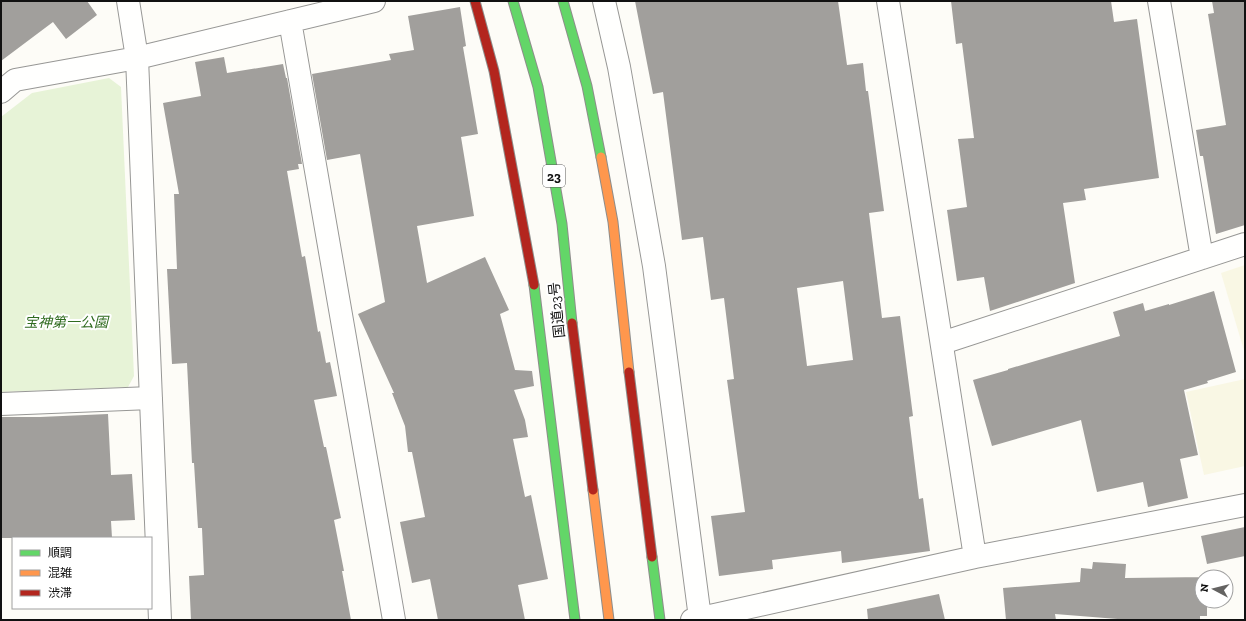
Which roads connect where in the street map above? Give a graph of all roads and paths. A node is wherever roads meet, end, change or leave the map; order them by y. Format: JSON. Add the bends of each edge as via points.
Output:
{"nodes":[{"id":1,"x":128,"y":1,"type":"edge"},
{"id":2,"x":374,"y":1,"type":"edge"},
{"id":3,"x":475,"y":1,"type":"edge"},
{"id":4,"x":513,"y":1,"type":"edge"},
{"id":5,"x":563,"y":1,"type":"edge"},
{"id":6,"x":604,"y":1,"type":"edge"},
{"id":7,"x":888,"y":1,"type":"edge"},
{"id":8,"x":1159,"y":1,"type":"edge"},
{"id":9,"x":290,"y":21,"type":"junction"},
{"id":10,"x":137,"y":58,"type":"junction"},
{"id":11,"x":1,"y":92,"type":"edge"},
{"id":12,"x":1245,"y":244,"type":"edge"},
{"id":13,"x":1202,"y":258,"type":"junction"},
{"id":14,"x":942,"y":343,"type":"junction"},
{"id":15,"x":151,"y":398,"type":"junction"},
{"id":16,"x":1,"y":404,"type":"edge"},
{"id":17,"x":1245,"y":505,"type":"edge"},
{"id":18,"x":976,"y":557,"type":"junction"},
{"id":19,"x":696,"y":619,"type":"edge"},
{"id":20,"x":160,"y":620,"type":"edge"},
{"id":21,"x":394,"y":620,"type":"edge"},
{"id":22,"x":575,"y":620,"type":"edge"},
{"id":23,"x":609,"y":620,"type":"edge"},
{"id":24,"x":660,"y":620,"type":"edge"}],
"edges":[{"from":1,"to":10,"type":"street"},
{"from":2,"to":9,"type":"street"},
{"from":3,"to":22,"type":"main road","via":[[494,71],[533,277]]},
{"from":4,"to":23,"type":"main road","name":"国道23号","number":"23","via":[[539,94],[562,224]]},
{"from":5,"to":24,"type":"main road","via":[[587,86],[613,222],[625,343]]},
{"from":6,"to":19,"type":"street","via":[[619,67],[654,266]]},
{"from":7,"to":14,"type":"street"},
{"from":8,"to":13,"type":"street"},
{"from":9,"to":10,"type":"street"},
{"from":9,"to":21,"type":"street"},
{"from":10,"to":11,"type":"street","via":[[15,80]]},
{"from":10,"to":15,"type":"street"},
{"from":12,"to":13,"type":"street"},
{"from":13,"to":14,"type":"street"},
{"from":14,"to":18,"type":"street"},
{"from":15,"to":16,"type":"street"},
{"from":15,"to":20,"type":"street"},
{"from":17,"to":18,"type":"street"},
{"from":18,"to":19,"type":"street"}]}
